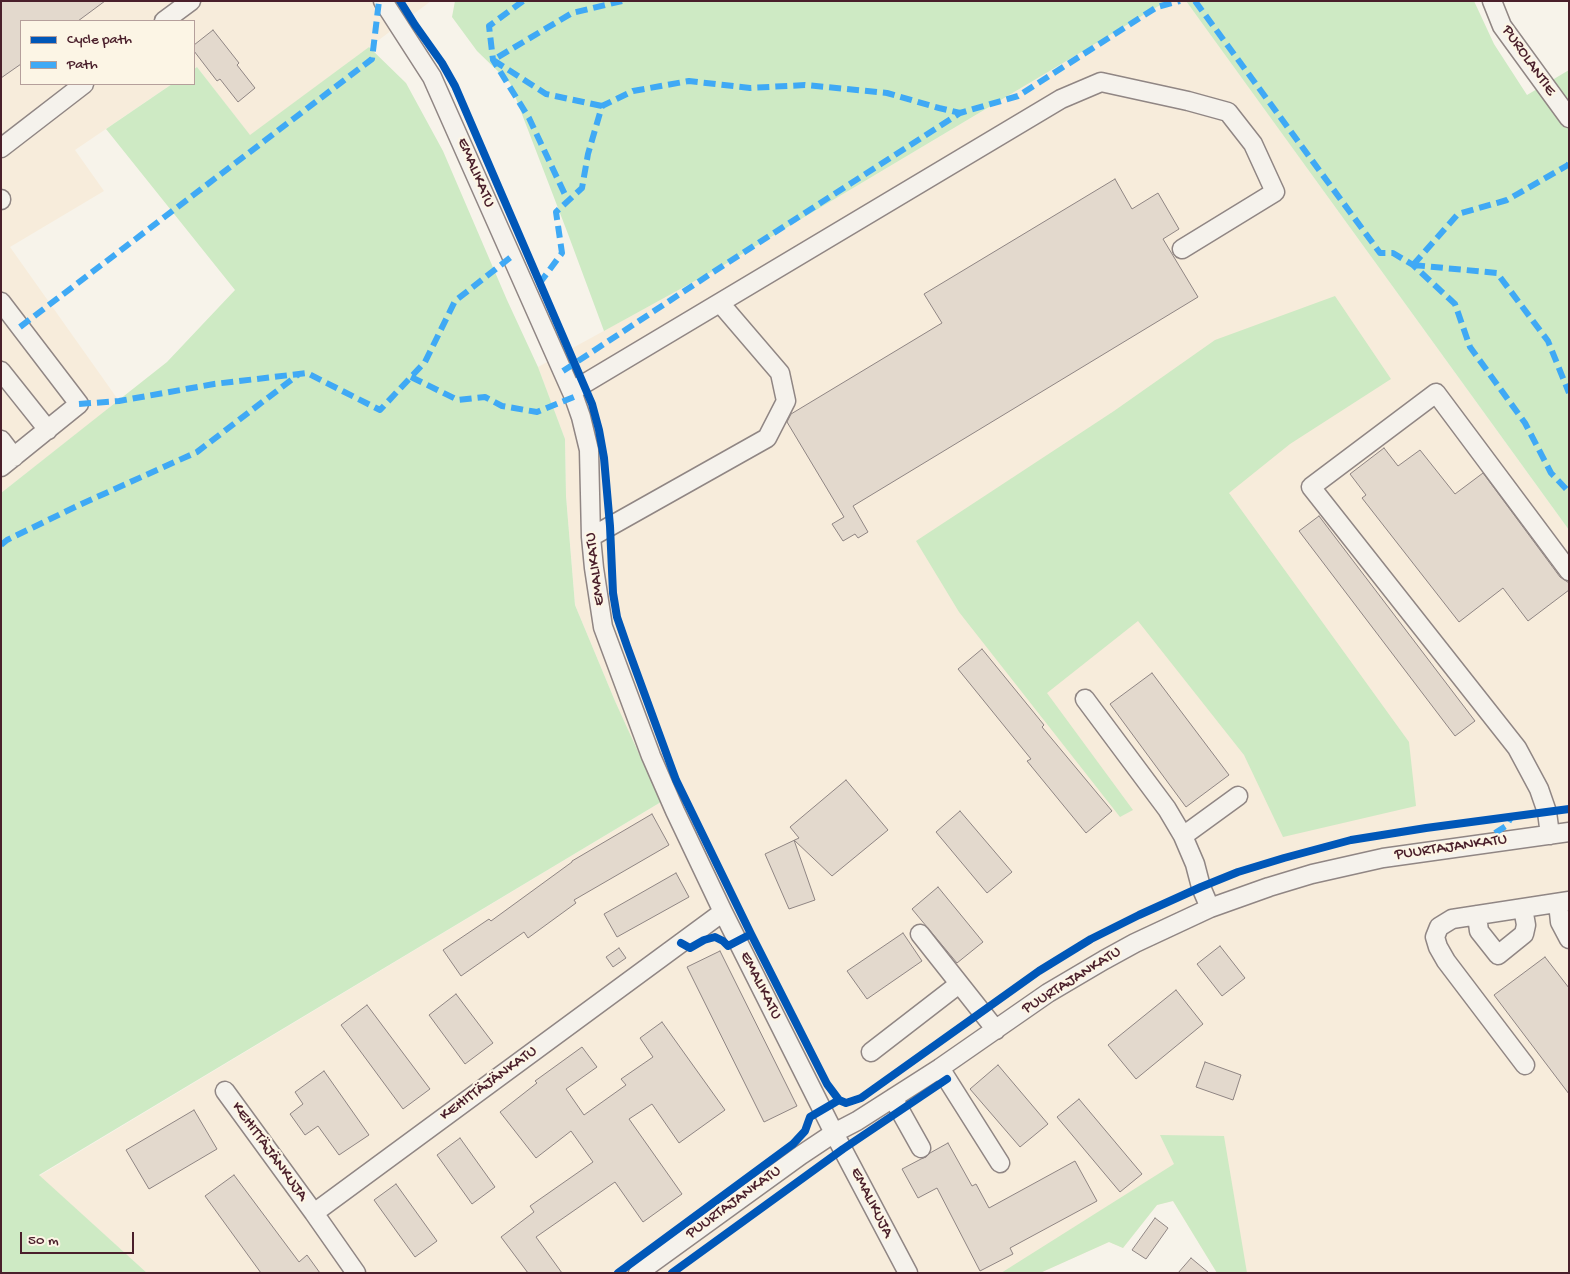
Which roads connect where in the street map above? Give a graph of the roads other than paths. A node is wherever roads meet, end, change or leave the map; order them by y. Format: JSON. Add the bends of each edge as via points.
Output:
{"nodes":[{"id":1,"x":190,"y":1,"type":"edge"},
{"id":2,"x":383,"y":1,"type":"edge"},
{"id":3,"x":398,"y":1,"type":"edge"},
{"id":4,"x":1492,"y":1,"type":"edge"},
{"id":5,"x":165,"y":20,"type":"edge"},
{"id":6,"x":396,"y":20,"type":"junction"},
{"id":7,"x":83,"y":85,"type":"edge"},
{"id":8,"x":1569,"y":118,"type":"edge"},
{"id":9,"x":1,"y":148,"type":"edge"},
{"id":10,"x":1182,"y":249,"type":"dead end"},
{"id":11,"x":1,"y":302,"type":"edge"},
{"id":12,"x":720,"y":303,"type":"junction"},
{"id":13,"x":1,"y":370,"type":"edge"},
{"id":14,"x":572,"y":391,"type":"junction"},
{"id":15,"x":48,"y":430,"type":"junction"},
{"id":16,"x":1,"y":440,"type":"edge"},
{"id":17,"x":8,"y":462,"type":"edge"},
{"id":18,"x":591,"y":537,"type":"junction"},
{"id":19,"x":1569,"y":571,"type":"edge"},
{"id":20,"x":1085,"y":699,"type":"dead end"},
{"id":21,"x":1238,"y":796,"type":"dead end"},
{"id":22,"x":1569,"y":832,"type":"edge"},
{"id":23,"x":1550,"y":835,"type":"junction"},
{"id":24,"x":1183,"y":836,"type":"junction"},
{"id":25,"x":1563,"y":902,"type":"edge"},
{"id":26,"x":1210,"y":908,"type":"junction"},
{"id":27,"x":1523,"y":908,"type":"junction"},
{"id":28,"x":723,"y":912,"type":"junction"},
{"id":29,"x":1477,"y":915,"type":"junction"},
{"id":30,"x":920,"y":934,"type":"dead end"},
{"id":31,"x":1569,"y":939,"type":"edge"},
{"id":32,"x":959,"y":984,"type":"junction"},
{"id":33,"x":996,"y":1030,"type":"junction"},
{"id":34,"x":872,"y":1052,"type":"dead end"},
{"id":35,"x":1525,"y":1065,"type":"dead end"},
{"id":36,"x":940,"y":1068,"type":"junction"},
{"id":37,"x":225,"y":1091,"type":"dead end"},
{"id":38,"x":893,"y":1098,"type":"junction"},
{"id":39,"x":834,"y":1133,"type":"junction"},
{"id":40,"x":921,"y":1148,"type":"dead end"},
{"id":41,"x":1000,"y":1163,"type":"dead end"},
{"id":42,"x":314,"y":1213,"type":"junction"},
{"id":43,"x":356,"y":1273,"type":"edge"},
{"id":44,"x":638,"y":1273,"type":"edge"},
{"id":45,"x":908,"y":1273,"type":"edge"}],
"edges":[{"from":1,"to":5,"type":"street"},
{"from":2,"to":6,"type":"street","name":"EMALIKATU"},
{"from":3,"to":6,"type":"street"},
{"from":4,"to":8,"type":"street","name":"PUROLANTIE","via":[[1502,26]]},
{"from":6,"to":14,"type":"street","name":"EMALIKATU","via":[[432,77]]},
{"from":7,"to":9,"type":"street"},
{"from":10,"to":12,"type":"street","via":[[1275,192],[1253,144],[1228,112],[1101,82],[1061,99]]},
{"from":11,"to":15,"type":"street","via":[[79,404]]},
{"from":12,"to":14,"type":"street"},
{"from":12,"to":18,"type":"street","via":[[780,373],[786,401],[768,438]]},
{"from":13,"to":15,"type":"street"},
{"from":14,"to":18,"type":"street","name":"EMALIKATU","via":[[589,450]]},
{"from":15,"to":17,"type":"street"},
{"from":16,"to":17,"type":"street"},
{"from":18,"to":28,"type":"street","name":"EMALIKATU","via":[[603,627],[612,654],[650,756]]},
{"from":19,"to":23,"type":"street","via":[[1436,393],[1311,487],[1518,748],[1539,789]]},
{"from":20,"to":24,"type":"street","via":[[1167,809]]},
{"from":21,"to":24,"type":"street"},
{"from":22,"to":23,"type":"street","name":"PUURTAJANKATU"},
{"from":23,"to":26,"type":"street","name":"PUURTAJANKATU","via":[[1383,858],[1312,874]]},
{"from":24,"to":26,"type":"street"},
{"from":25,"to":27,"type":"street"},
{"from":25,"to":31,"type":"street","via":[[1560,922]]},
{"from":26,"to":33,"type":"street","name":"PUURTAJANKATU","via":[[1104,960],[1048,993]]},
{"from":27,"to":29,"type":"street"},
{"from":27,"to":29,"type":"street","via":[[1524,934],[1498,955],[1479,931]]},
{"from":28,"to":39,"type":"street","name":"EMALIKATU"},
{"from":28,"to":42,"type":"street","name":"KEHITTÄJÄNKATU"},
{"from":29,"to":35,"type":"street","via":[[1452,919],[1439,927],[1435,937],[1438,947]]},
{"from":30,"to":32,"type":"street"},
{"from":32,"to":33,"type":"street"},
{"from":32,"to":34,"type":"street"},
{"from":33,"to":36,"type":"street","name":"PUURTAJANKATU"},
{"from":36,"to":38,"type":"street","name":"PUURTAJANKATU"},
{"from":36,"to":41,"type":"street"},
{"from":37,"to":42,"type":"street","name":"KEHITTÄJÄNKUJA"},
{"from":38,"to":39,"type":"street","name":"PUURTAJANKATU"},
{"from":38,"to":40,"type":"street"},
{"from":39,"to":44,"type":"street","name":"PUURTAJANKATU"},
{"from":39,"to":45,"type":"street","name":"EMALIKUJA"},
{"from":42,"to":43,"type":"street"}]}
